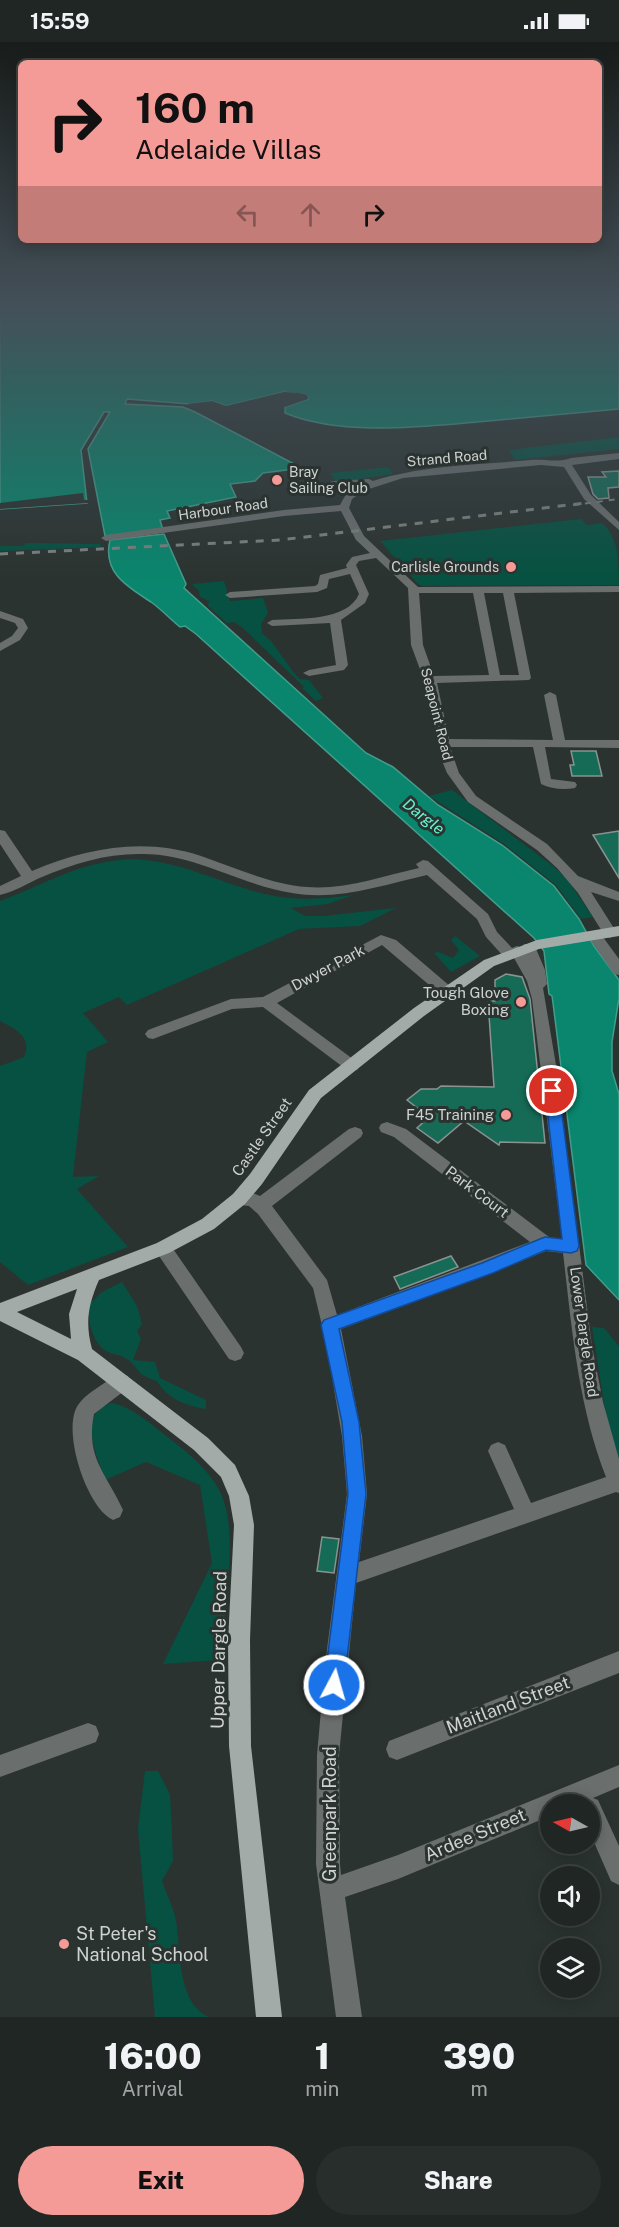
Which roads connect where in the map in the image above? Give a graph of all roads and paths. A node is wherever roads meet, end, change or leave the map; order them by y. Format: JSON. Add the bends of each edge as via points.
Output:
{"nodes":[{"id":1,"x":619,"y":456,"type":"edge"},
{"id":2,"x":619,"y":464,"type":"edge"},
{"id":3,"x":568,"y":467,"type":"junction"},
{"id":4,"x":372,"y":483,"type":"junction"},
{"id":5,"x":344,"y":505,"type":"junction"},
{"id":6,"x":619,"y":527,"type":"edge"},
{"id":7,"x":105,"y":538,"type":"dead end"},
{"id":8,"x":379,"y":554,"type":"junction"},
{"id":9,"x":352,"y":570,"type":"junction"},
{"id":10,"x":413,"y":590,"type":"junction"},
{"id":11,"x":478,"y":590,"type":"junction"},
{"id":12,"x":508,"y":590,"type":"junction"},
{"id":13,"x":619,"y":590,"type":"edge"},
{"id":14,"x":230,"y":595,"type":"dead end"},
{"id":15,"x":0,"y":614,"type":"edge"},
{"id":16,"x":335,"y":620,"type":"junction"},
{"id":17,"x":272,"y":623,"type":"dead end"},
{"id":18,"x":0,"y":648,"type":"edge"},
{"id":19,"x":309,"y":673,"type":"dead end"},
{"id":20,"x":430,"y":680,"type":"junction"},
{"id":21,"x":495,"y":680,"type":"junction"},
{"id":22,"x":550,"y":695,"type":"dead end"},
{"id":23,"x":444,"y":743,"type":"junction"},
{"id":24,"x":538,"y":743,"type":"junction"},
{"id":25,"x":560,"y":743,"type":"junction"},
{"id":26,"x":619,"y":744,"type":"edge"},
{"id":27,"x":571,"y":784,"type":"dead end"},
{"id":28,"x":0,"y":834,"type":"edge"},
{"id":29,"x":29,"y":877,"type":"junction"},
{"id":30,"x":573,"y":878,"type":"junction"},
{"id":31,"x":0,"y":891,"type":"edge"},
{"id":32,"x":619,"y":897,"type":"edge"},
{"id":33,"x":604,"y":934,"type":"edge"},
{"id":34,"x":525,"y":948,"type":"junction"},
{"id":35,"x":619,"y":970,"type":"edge"},
{"id":36,"x":446,"y":991,"type":"junction"},
{"id":37,"x":266,"y":1002,"type":"junction"},
{"id":38,"x":153,"y":1034,"type":"dead end"},
{"id":39,"x":352,"y":1066,"type":"junction"},
{"id":40,"x":387,"y":1128,"type":"dead end"},
{"id":41,"x":355,"y":1133,"type":"dead end"},
{"id":42,"x":239,"y":1199,"type":"junction"},
{"id":43,"x":261,"y":1205,"type":"junction"},
{"id":44,"x":545,"y":1244,"type":"junction"},
{"id":45,"x":571,"y":1246,"type":"junction"},
{"id":46,"x":163,"y":1248,"type":"junction"},
{"id":47,"x":92,"y":1276,"type":"junction"},
{"id":48,"x":0,"y":1312,"type":"edge"},
{"id":49,"x":330,"y":1325,"type":"junction"},
{"id":50,"x":235,"y":1353,"type":"dead end"},
{"id":51,"x":84,"y":1354,"type":"junction"},
{"id":52,"x":122,"y":1382,"type":"junction"},
{"id":53,"x":498,"y":1451,"type":"dead end"},
{"id":54,"x":619,"y":1483,"type":"edge"},
{"id":55,"x":113,"y":1510,"type":"dead end"},
{"id":56,"x":526,"y":1513,"type":"junction"},
{"id":57,"x":348,"y":1576,"type":"junction"},
{"id":58,"x":619,"y":1662,"type":"edge"},
{"id":59,"x":88,"y":1734,"type":"dead end"},
{"id":60,"x":397,"y":1749,"type":"dead end"},
{"id":61,"x":0,"y":1766,"type":"edge"},
{"id":62,"x":619,"y":1776,"type":"edge"},
{"id":63,"x":595,"y":1794,"type":"edge"},
{"id":64,"x":540,"y":1817,"type":"edge"},
{"id":65,"x":600,"y":1832,"type":"edge"},
{"id":66,"x":619,"y":1873,"type":"edge"},
{"id":67,"x":331,"y":1890,"type":"junction"},
{"id":68,"x":269,"y":2017,"type":"edge"},
{"id":69,"x":349,"y":2017,"type":"edge"}],
"edges":[{"from":1,"to":3,"type":"street","name":"Strand Road","via":[[574,460]]},
{"from":2,"to":3,"type":"street"},
{"from":3,"to":4,"type":"street","name":"Strand Road","via":[[535,463],[407,474]]},
{"from":3,"to":6,"type":"street","via":[[588,499]]},
{"from":4,"to":5,"type":"street","via":[[355,492]]},
{"from":4,"to":5,"type":"street","via":[[330,479]]},
{"from":5,"to":7,"type":"street","name":"Harbour Road"},
{"from":5,"to":8,"type":"street","via":[[360,538]]},
{"from":8,"to":9,"type":"street","via":[[356,559]]},
{"from":8,"to":10,"type":"street"},
{"from":9,"to":14,"type":"street","via":[[324,577],[323,586],[317,589]]},
{"from":9,"to":16,"type":"street","via":[[364,590],[363,597]]},
{"from":10,"to":11,"type":"street"},
{"from":10,"to":20,"type":"street","name":"Seapoint Road","via":[[417,645]]},
{"from":11,"to":12,"type":"street"},
{"from":11,"to":21,"type":"street"},
{"from":12,"to":13,"type":"street"},
{"from":12,"to":21,"type":"street","via":[[525,677]]},
{"from":15,"to":18,"type":"street","via":[[19,621],[23,628]]},
{"from":16,"to":17,"type":"street"},
{"from":16,"to":19,"type":"street","via":[[342,665]]},
{"from":20,"to":21,"type":"street"},
{"from":20,"to":23,"type":"street","name":"Seapoint Road"},
{"from":22,"to":25,"type":"street"},
{"from":23,"to":24,"type":"street"},
{"from":23,"to":30,"type":"street","name":"Seapoint Road","via":[[449,765],[467,794],[542,847]]},
{"from":24,"to":25,"type":"street"},
{"from":24,"to":27,"type":"street","via":[[545,781]]},
{"from":25,"to":26,"type":"street"},
{"from":28,"to":29,"type":"street"},
{"from":29,"to":31,"type":"street"},
{"from":29,"to":34,"type":"street","name":"Lower Dargle Road","via":[[77,858],[133,849],[175,853],[252,881],[309,891],[338,889],[426,867],[483,917],[491,934]]},
{"from":30,"to":32,"type":"street"},
{"from":30,"to":33,"type":"street","name":"Seapoint Road"},
{"from":33,"to":34,"type":"main road","name":"Castle Street"},
{"from":33,"to":35,"type":"street","name":"Seapoint Road"},
{"from":34,"to":36,"type":"main road","name":"Castle Street","via":[[489,963]]},
{"from":34,"to":45,"type":"street","name":"Lower Dargle Road","via":[[539,999]]},
{"from":36,"to":37,"type":"street","name":"Dwyer Park","via":[[391,943],[381,940]]},
{"from":36,"to":39,"type":"main road","name":"Castle Street"},
{"from":37,"to":38,"type":"street","name":"Dwyer Park","via":[[231,1004]]},
{"from":37,"to":39,"type":"street"},
{"from":39,"to":42,"type":"main road","name":"Castle Street","via":[[315,1094]]},
{"from":40,"to":44,"type":"street","name":"Park Court","via":[[400,1133]]},
{"from":41,"to":43,"type":"street"},
{"from":42,"to":43,"type":"street"},
{"from":42,"to":46,"type":"main road","name":"Castle Street","via":[[208,1224]]},
{"from":43,"to":49,"type":"street","name":"Greenpark Road","via":[[321,1285]]},
{"from":44,"to":45,"type":"street"},
{"from":44,"to":49,"type":"street"},
{"from":45,"to":54,"type":"street","name":"Lower Dargle Road","via":[[597,1422]]},
{"from":46,"to":47,"type":"main road","name":"Castle Street"},
{"from":46,"to":50,"type":"street"},
{"from":47,"to":48,"type":"main road","name":"Castle Street"},
{"from":47,"to":51,"type":"main road","via":[[77,1311]]},
{"from":48,"to":51,"type":"main road","name":"Upper Dargle Road"},
{"from":49,"to":57,"type":"street","name":"Greenpark Road","via":[[351,1422],[357,1494]]},
{"from":51,"to":52,"type":"main road","name":"Upper Dargle Road"},
{"from":52,"to":55,"type":"street","via":[[85,1410],[81,1433],[99,1490]]},
{"from":52,"to":68,"type":"main road","name":"Upper Dargle Road","via":[[228,1470],[239,1496],[244,1537],[239,1640],[240,1746]]},
{"from":53,"to":56,"type":"street"},
{"from":54,"to":56,"type":"street"},
{"from":56,"to":57,"type":"street"},
{"from":57,"to":67,"type":"street","name":"Greenpark Road","via":[[328,1755]]},
{"from":58,"to":60,"type":"street","name":"Maitland Street"},
{"from":59,"to":61,"type":"street"},
{"from":62,"to":63,"type":"street","name":"Ardee Street"},
{"from":64,"to":67,"type":"street","name":"Ardee Street"},
{"from":65,"to":66,"type":"street"},
{"from":67,"to":69,"type":"street","name":"Greenpark Road"}]}
